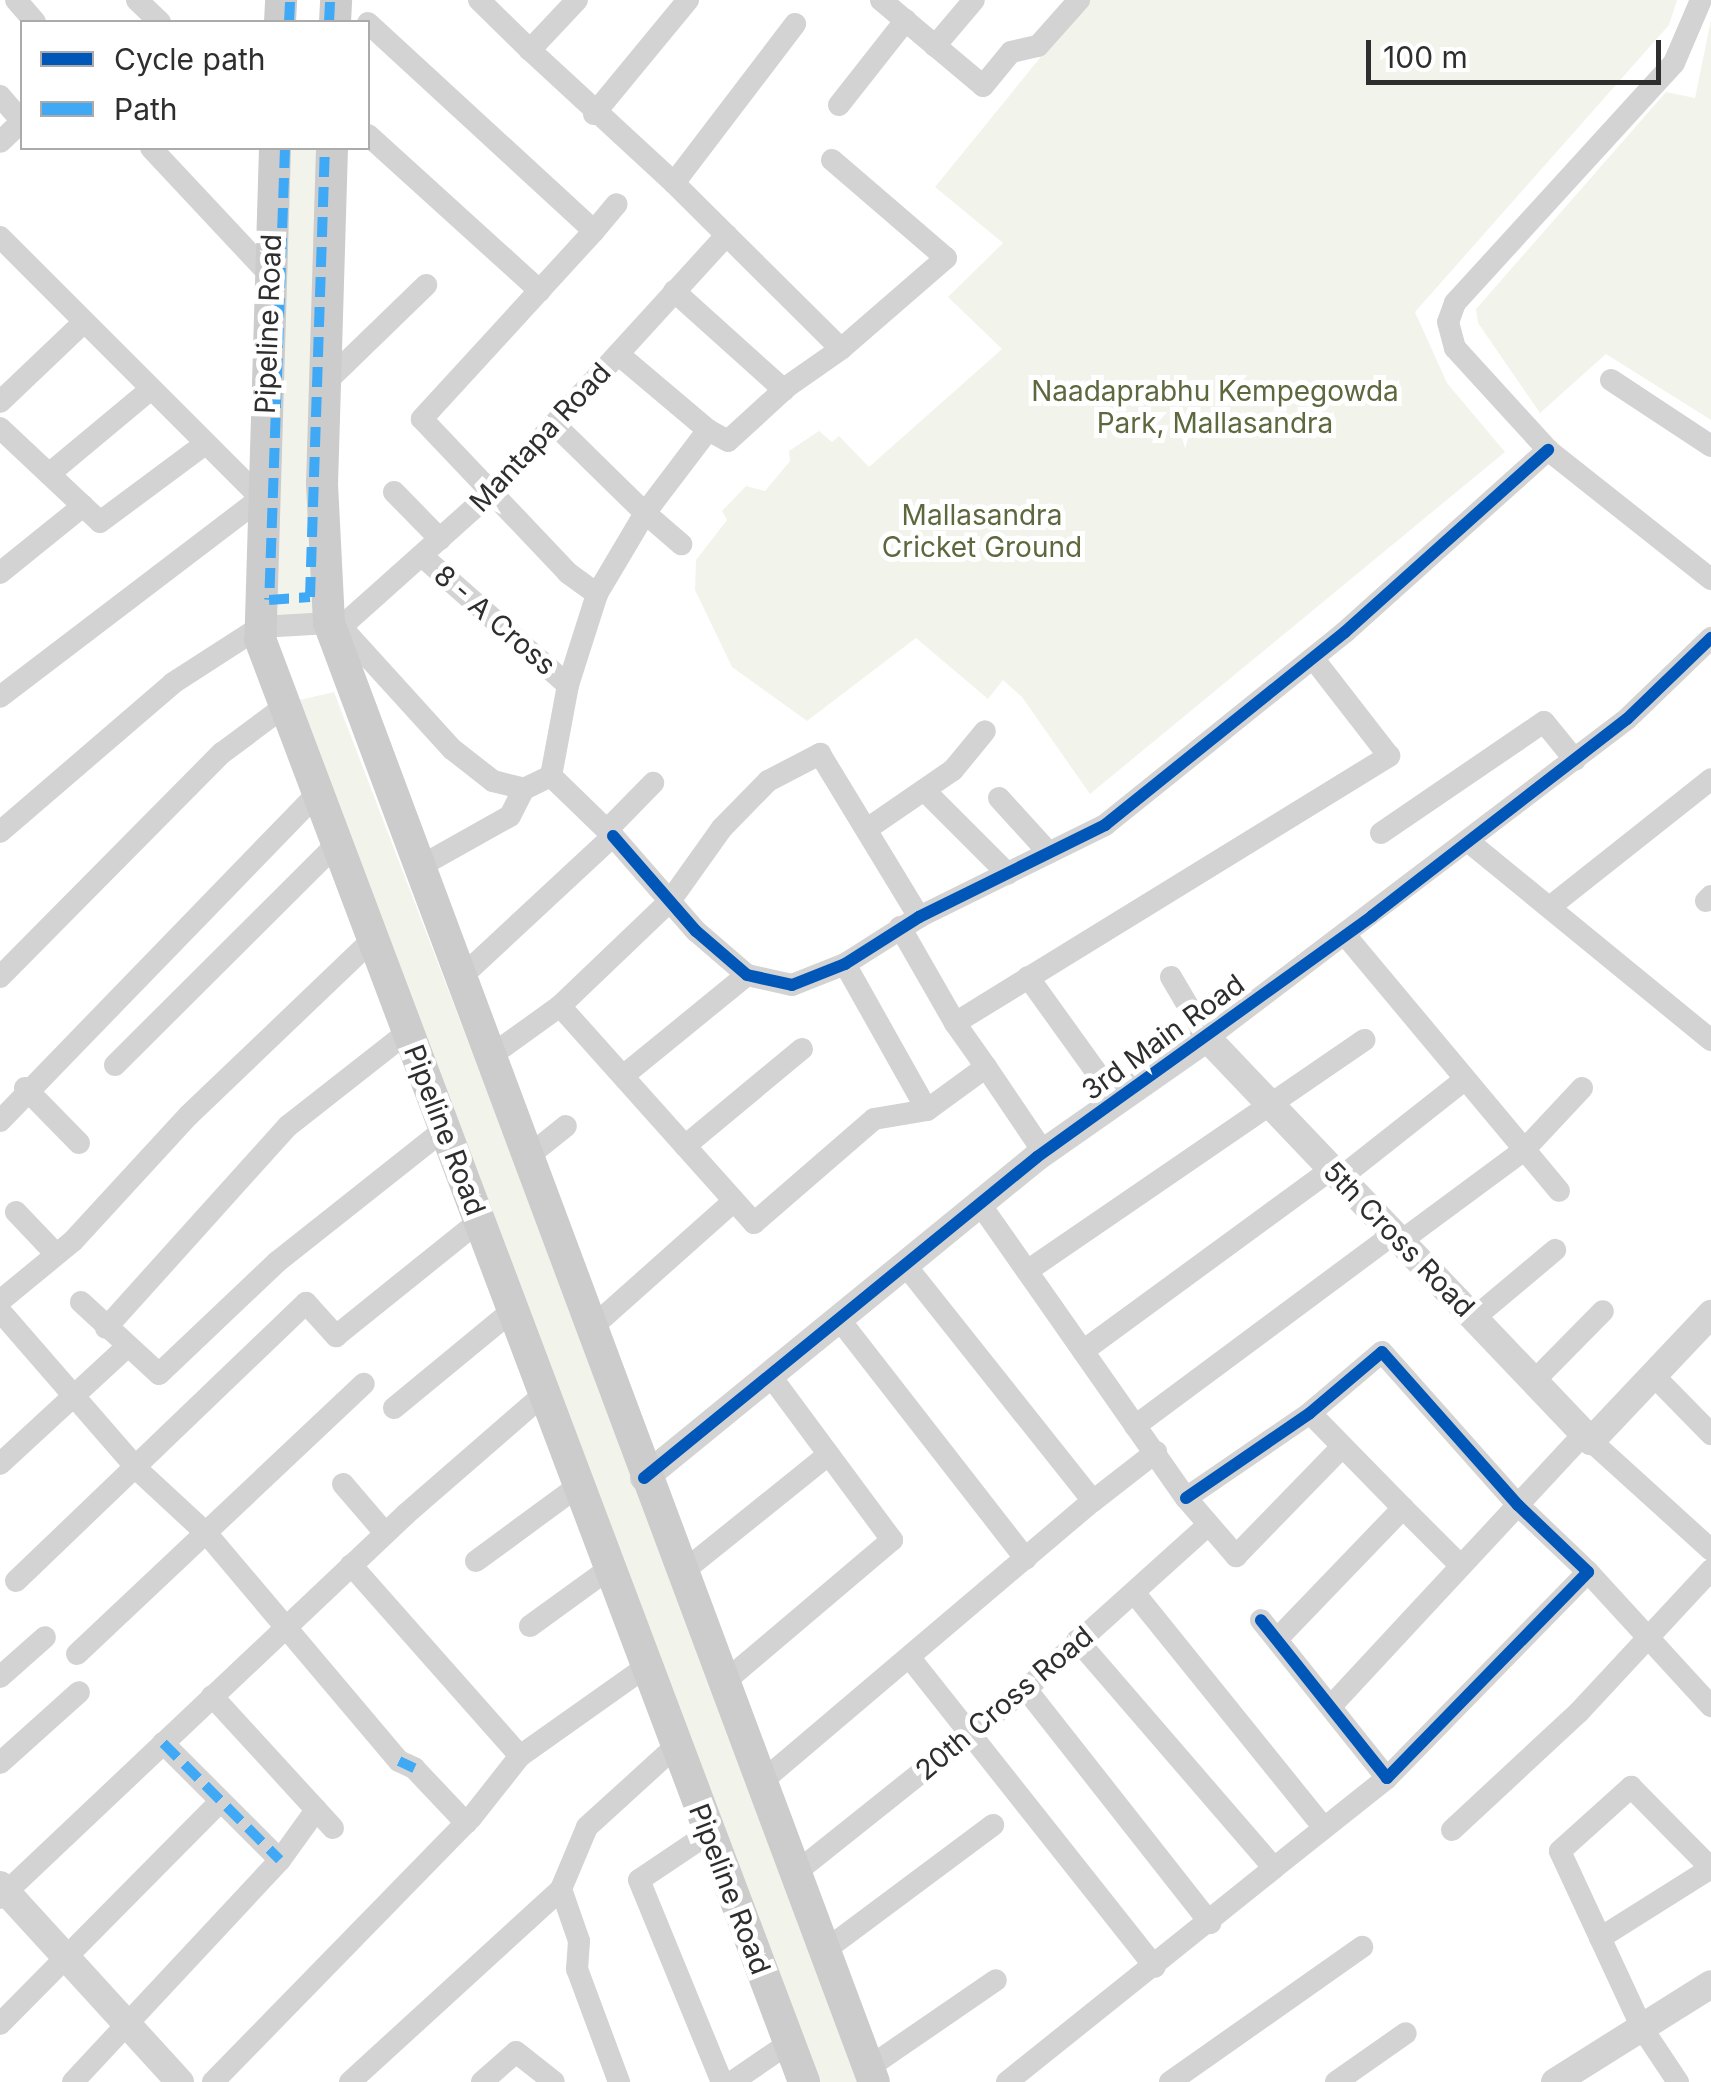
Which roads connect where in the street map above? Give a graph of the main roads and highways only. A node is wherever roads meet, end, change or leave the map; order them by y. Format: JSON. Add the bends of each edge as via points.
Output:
{"nodes":[{"id":1,"x":275,"y":150,"type":"edge"},
{"id":2,"x":332,"y":150,"type":"edge"},
{"id":3,"x":871,"y":2075,"type":"edge"},
{"id":4,"x":804,"y":2082,"type":"edge"}],
"edges":[{"from":1,"to":4,"type":"main road","name":"Pipeline Road","via":[[260,627]]},
{"from":2,"to":3,"type":"main road","name":"Pipeline Road","via":[[325,383],[335,625],[589,1330]]}]}
